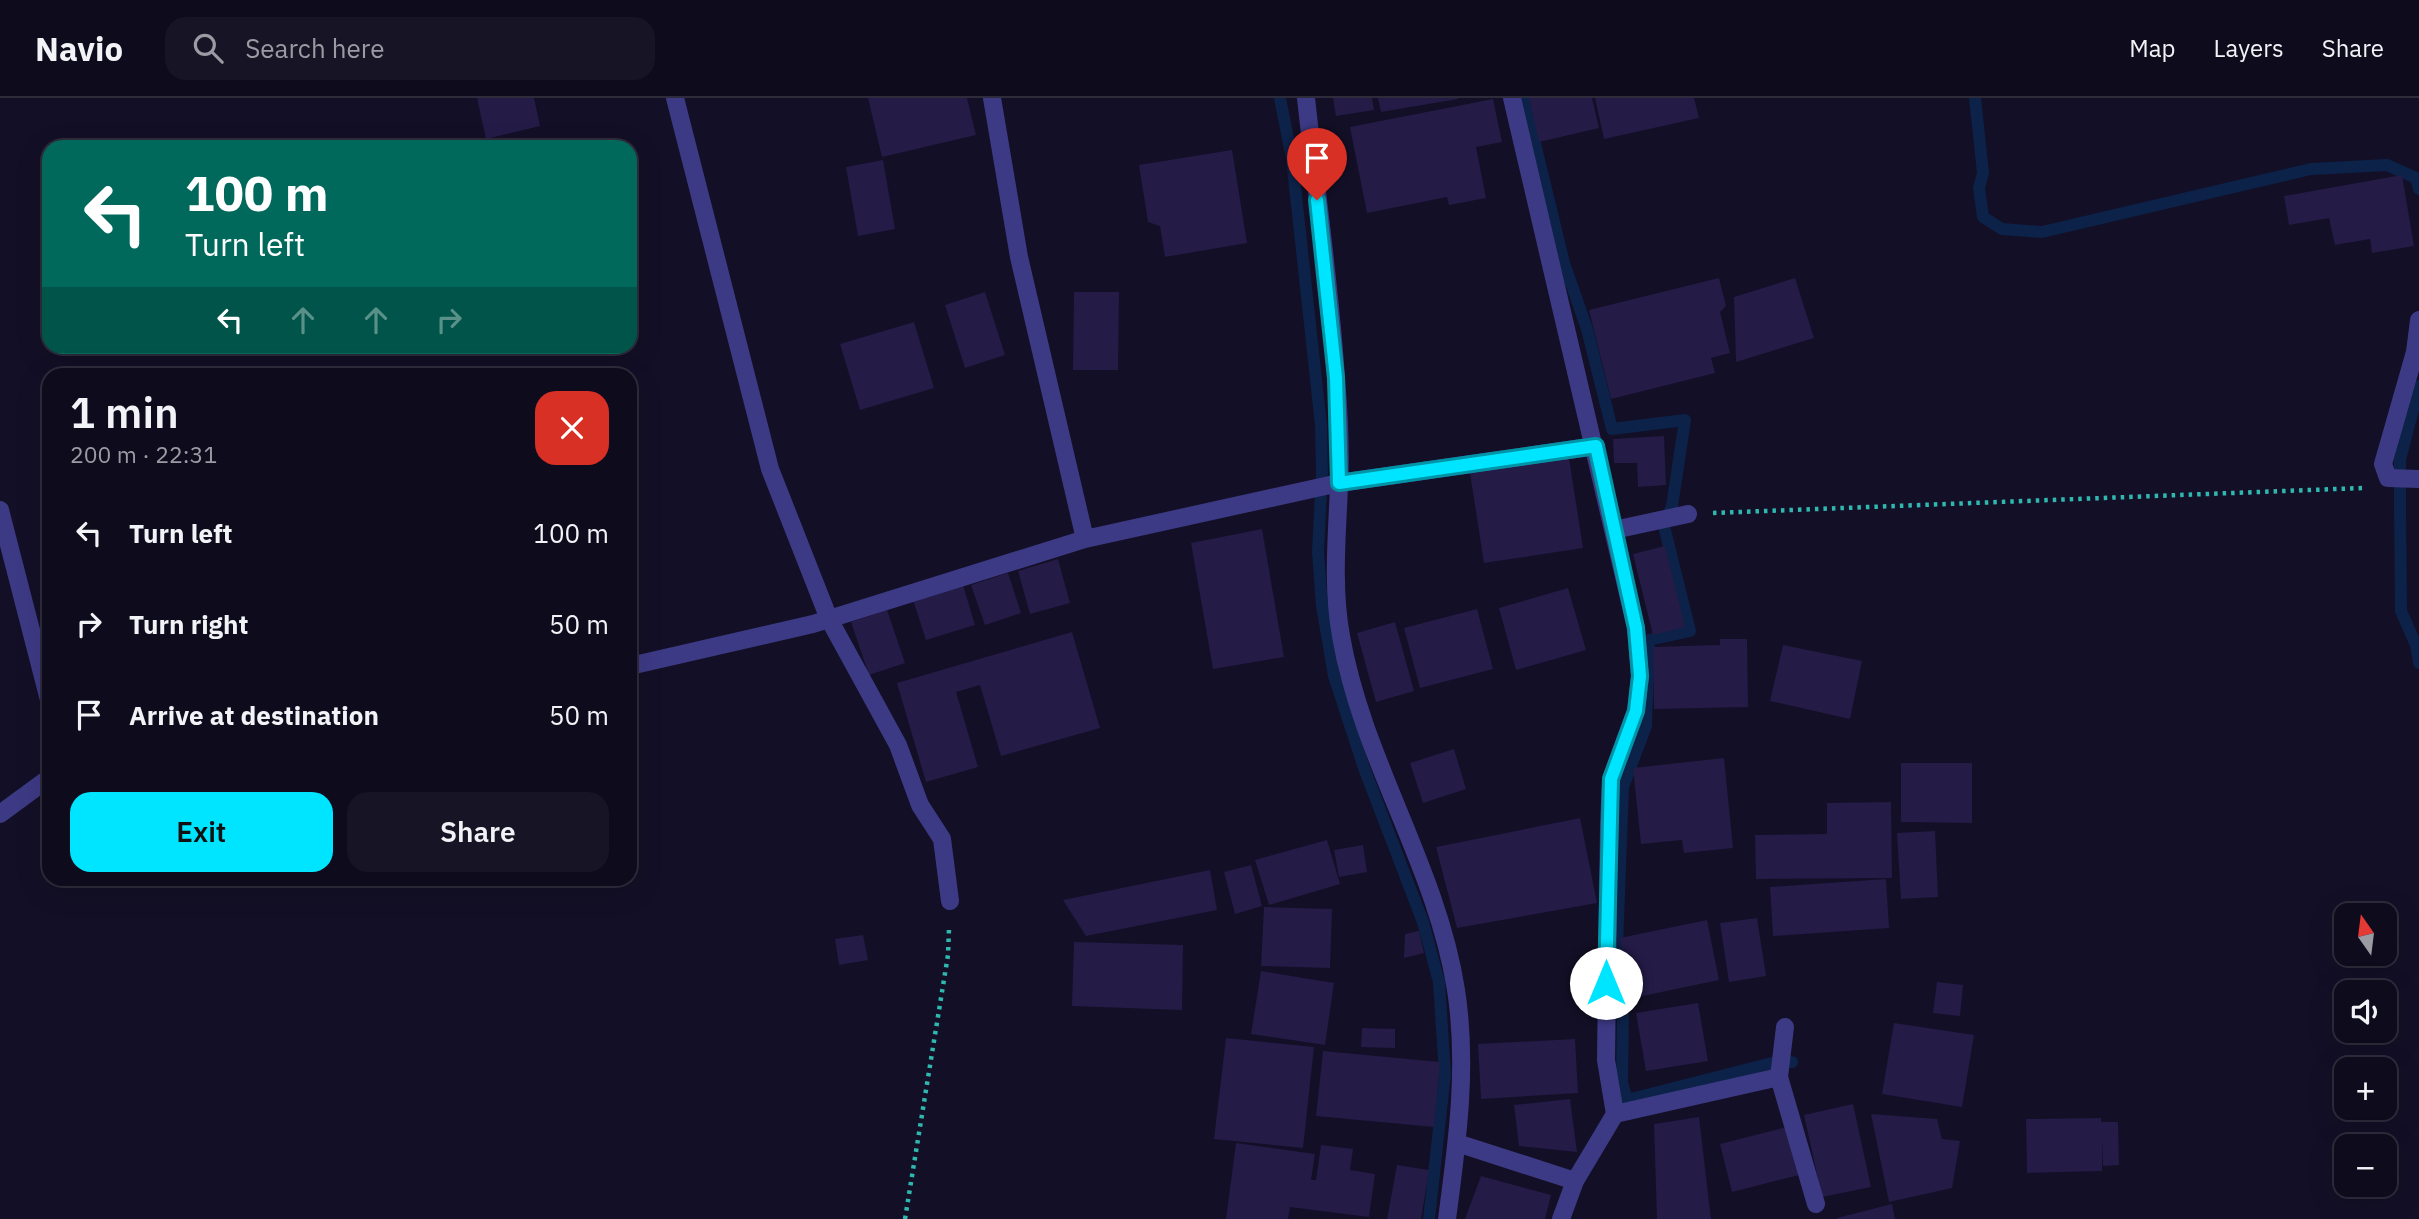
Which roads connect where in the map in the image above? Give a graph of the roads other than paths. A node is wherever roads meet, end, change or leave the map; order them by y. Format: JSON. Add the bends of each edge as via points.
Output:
{"nodes":[{"id":1,"x":674,"y":98,"type":"edge"},
{"id":2,"x":992,"y":98,"type":"edge"},
{"id":3,"x":1306,"y":98,"type":"edge"},
{"id":4,"x":1512,"y":98,"type":"edge"},
{"id":5,"x":2419,"y":320,"type":"edge"},
{"id":6,"x":1596,"y":446,"type":"junction"},
{"id":7,"x":2410,"y":480,"type":"edge"},
{"id":8,"x":1339,"y":483,"type":"junction"},
{"id":9,"x":0,"y":510,"type":"edge"},
{"id":10,"x":1688,"y":514,"type":"road end"},
{"id":11,"x":1614,"y":530,"type":"junction"},
{"id":12,"x":1085,"y":539,"type":"junction"},
{"id":13,"x":829,"y":619,"type":"junction"},
{"id":14,"x":637,"y":664,"type":"edge"},
{"id":15,"x":42,"y":673,"type":"edge"},
{"id":16,"x":42,"y":783,"type":"edge"},
{"id":17,"x":0,"y":814,"type":"edge"},
{"id":18,"x":950,"y":901,"type":"road end"},
{"id":19,"x":1785,"y":1027,"type":"dead end"},
{"id":20,"x":1779,"y":1077,"type":"junction"},
{"id":21,"x":1615,"y":1114,"type":"junction"},
{"id":22,"x":1457,"y":1143,"type":"junction"},
{"id":23,"x":1575,"y":1181,"type":"junction"},
{"id":24,"x":1816,"y":1204,"type":"dead end"},
{"id":25,"x":1447,"y":1219,"type":"edge"},
{"id":26,"x":1561,"y":1219,"type":"edge"}],
"edges":[{"from":1,"to":13,"type":"street","via":[[770,469]]},
{"from":2,"to":12,"type":"street","via":[[1019,257]]},
{"from":3,"to":8,"type":"street","via":[[1336,378]]},
{"from":4,"to":6,"type":"street"},
{"from":5,"to":7,"type":"street","via":[[2415,352],[2383,464],[2388,478]]},
{"from":6,"to":8,"type":"street"},
{"from":6,"to":11,"type":"street"},
{"from":8,"to":12,"type":"street"},
{"from":8,"to":22,"type":"street","via":[[1336,561],[1340,634],[1354,693],[1437,918],[1456,988],[1461,1042]]},
{"from":9,"to":15,"type":"street"},
{"from":10,"to":11,"type":"street"},
{"from":11,"to":21,"type":"street","via":[[1636,628],[1640,676],[1636,711],[1611,779],[1606,1060]]},
{"from":12,"to":13,"type":"street"},
{"from":13,"to":14,"type":"street"},
{"from":13,"to":18,"type":"street","via":[[898,745],[920,805],[942,839]]},
{"from":16,"to":17,"type":"street"},
{"from":19,"to":20,"type":"street"},
{"from":20,"to":21,"type":"street"},
{"from":20,"to":24,"type":"street"},
{"from":21,"to":23,"type":"street"},
{"from":22,"to":23,"type":"street"},
{"from":22,"to":25,"type":"street"},
{"from":23,"to":26,"type":"street"}]}
